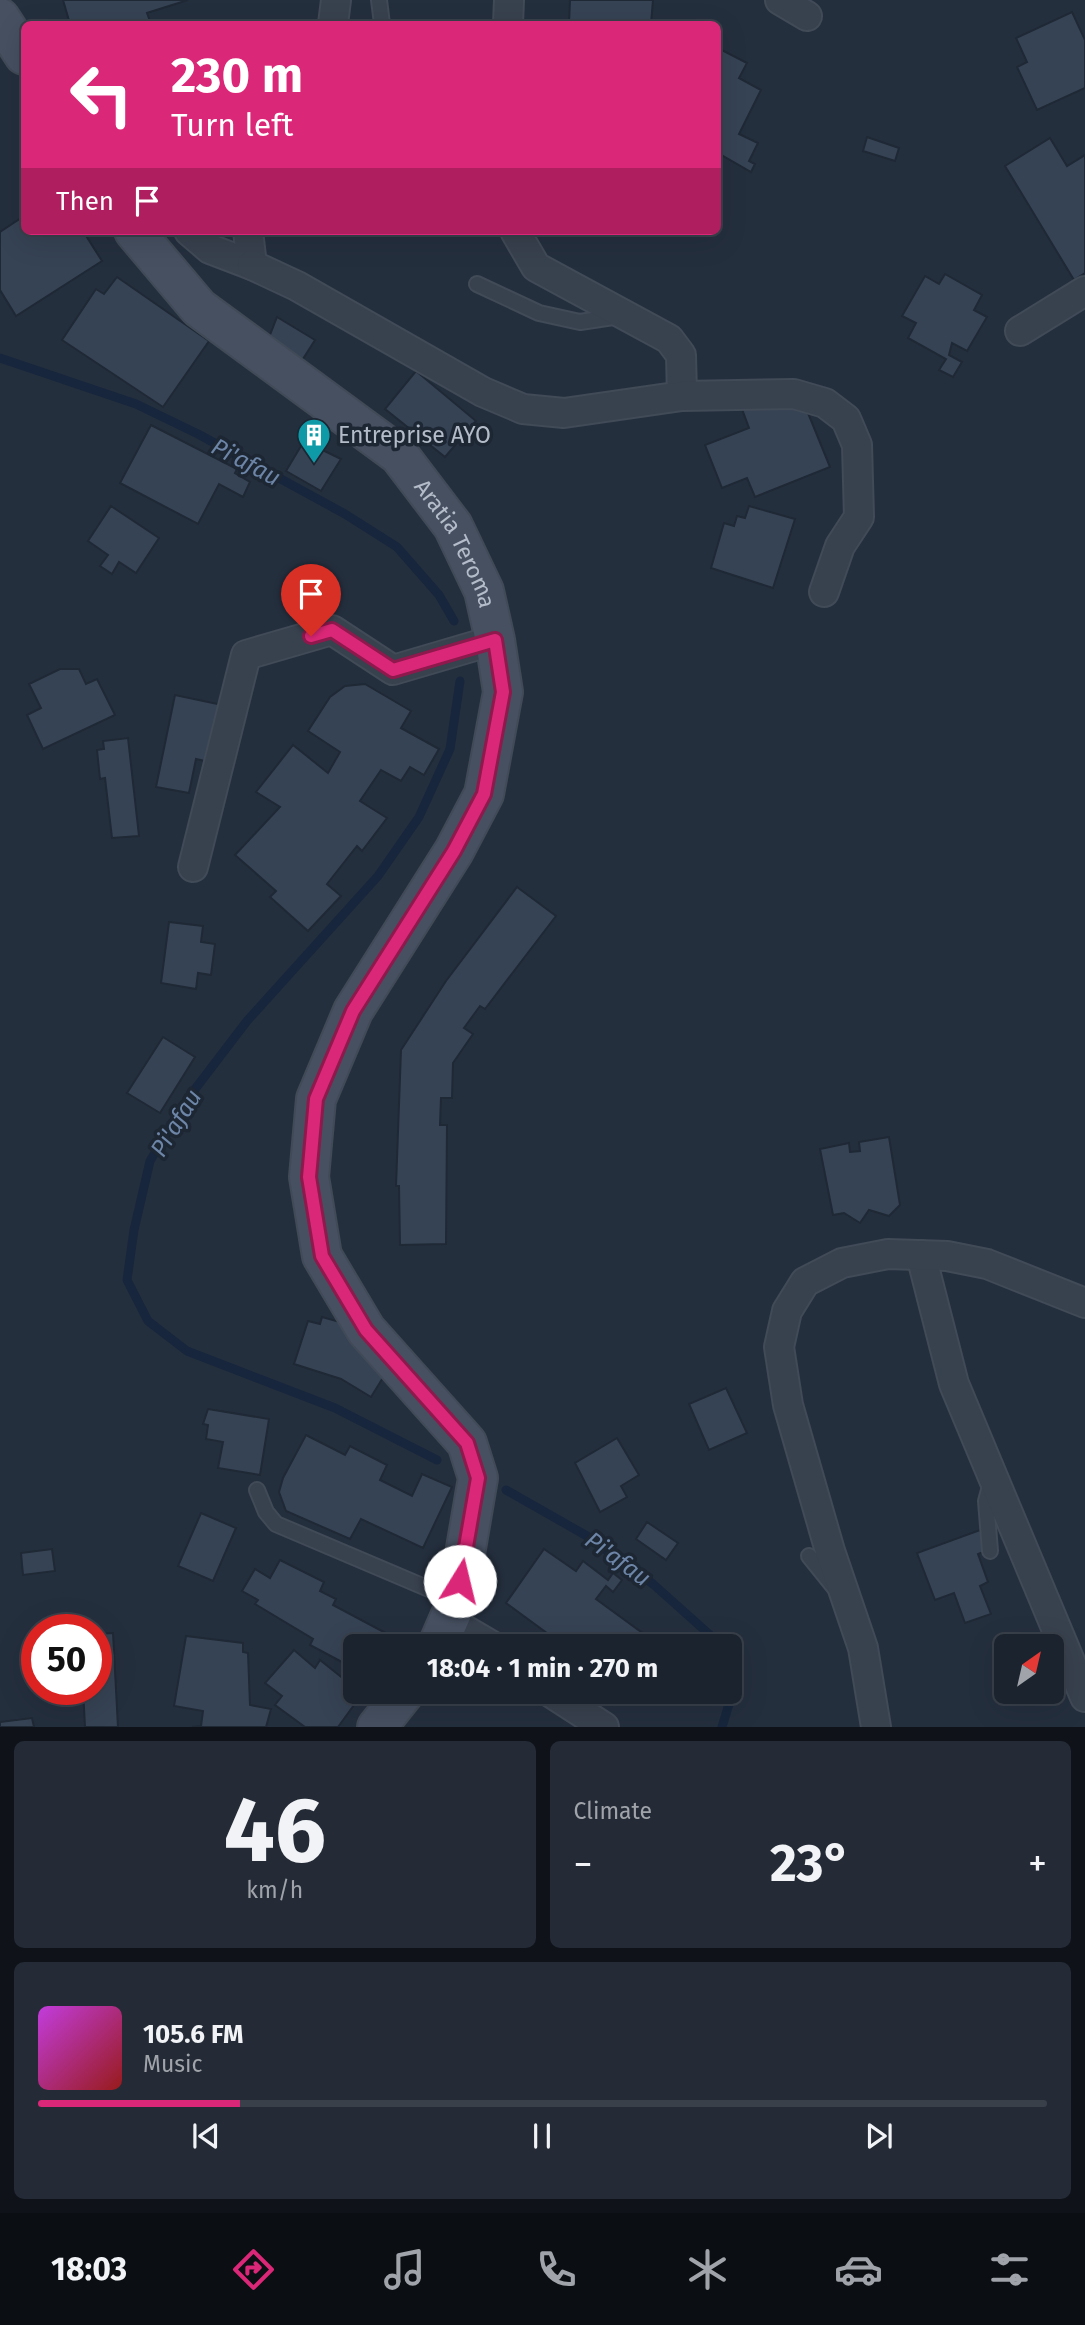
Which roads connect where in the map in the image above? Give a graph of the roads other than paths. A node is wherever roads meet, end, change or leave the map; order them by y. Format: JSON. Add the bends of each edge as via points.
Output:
{"nodes":[{"id":1,"x":335,"y":0,"type":"edge"},
{"id":2,"x":379,"y":0,"type":"edge"},
{"id":3,"x":509,"y":0,"type":"edge"},
{"id":4,"x":780,"y":0,"type":"edge"},
{"id":5,"x":807,"y":16,"type":"dead end"},
{"id":6,"x":0,"y":18,"type":"edge"},
{"id":7,"x":333,"y":21,"type":"edge"},
{"id":8,"x":382,"y":21,"type":"edge"},
{"id":9,"x":508,"y":21,"type":"edge"},
{"id":10,"x":21,"y":50,"type":"edge"},
{"id":11,"x":137,"y":235,"type":"edge"},
{"id":12,"x":194,"y":235,"type":"edge"},
{"id":13,"x":249,"y":235,"type":"edge"},
{"id":14,"x":517,"y":235,"type":"edge"},
{"id":15,"x":253,"y":265,"type":"junction"},
{"id":16,"x":477,"y":284,"type":"dead end"},
{"id":17,"x":1085,"y":291,"type":"edge"},
{"id":18,"x":625,"y":315,"type":"junction"},
{"id":19,"x":1020,"y":331,"type":"dead end"},
{"id":20,"x":682,"y":396,"type":"junction"},
{"id":21,"x":824,"y":592,"type":"dead end"},
{"id":22,"x":495,"y":640,"type":"junction"},
{"id":23,"x":193,"y":867,"type":"dead end"},
{"id":24,"x":921,"y":1255,"type":"junction"},
{"id":25,"x":1085,"y":1303,"type":"edge"},
{"id":26,"x":993,"y":1475,"type":"junction"},
{"id":27,"x":257,"y":1490,"type":"dead end"},
{"id":28,"x":990,"y":1551,"type":"dead end"},
{"id":29,"x":809,"y":1556,"type":"dead end"},
{"id":30,"x":849,"y":1608,"type":"junction"},
{"id":31,"x":447,"y":1622,"type":"edge"},
{"id":32,"x":470,"y":1634,"type":"edge"},
{"id":33,"x":1085,"y":1697,"type":"edge"},
{"id":34,"x":395,"y":1704,"type":"edge"},
{"id":35,"x":569,"y":1704,"type":"edge"},
{"id":36,"x":377,"y":1727,"type":"edge"},
{"id":37,"x":604,"y":1727,"type":"edge"},
{"id":38,"x":876,"y":1727,"type":"edge"}],
"edges":[{"from":1,"to":7,"type":"street"},
{"from":2,"to":8,"type":"lane"},
{"from":3,"to":9,"type":"street"},
{"from":4,"to":5,"type":"street"},
{"from":6,"to":10,"type":"main road"},
{"from":11,"to":22,"type":"main road","name":"Aratia Teroma","via":[[200,308],[399,455],[453,526],[484,591]]},
{"from":12,"to":15,"type":"street","via":[[210,249]]},
{"from":13,"to":15,"type":"street"},
{"from":14,"to":18,"type":"street","via":[[536,267]]},
{"from":15,"to":20,"type":"street","via":[[483,392],[523,409],[564,413]]},
{"from":16,"to":18,"type":"lane","via":[[539,313],[580,322]]},
{"from":17,"to":19,"type":"street"},
{"from":18,"to":20,"type":"street","via":[[669,339],[681,355]]},
{"from":20,"to":21,"type":"street","via":[[794,394],[825,404],[846,419],[858,445],[859,517],[840,546]]},
{"from":22,"to":23,"type":"street","via":[[393,670],[332,630],[246,655]]},
{"from":22,"to":31,"type":"main road","name":"Aratia Teroma","via":[[503,692],[484,794],[454,851],[353,1011],[316,1099],[309,1177],[322,1256],[366,1330],[467,1443],[478,1478]]},
{"from":24,"to":25,"type":"street","via":[[987,1264]]},
{"from":24,"to":26,"type":"street","via":[[954,1384]]},
{"from":24,"to":30,"type":"street","via":[[888,1254],[842,1263],[805,1282],[787,1311],[779,1347],[788,1405]]},
{"from":26,"to":28,"type":"lane","via":[[986,1501]]},
{"from":26,"to":33,"type":"street"},
{"from":27,"to":31,"type":"lane","via":[[276,1524],[432,1587]]},
{"from":29,"to":30,"type":"lane"},
{"from":30,"to":38,"type":"street","via":[[863,1648]]},
{"from":31,"to":32,"type":"street"},
{"from":34,"to":36,"type":"main road"},
{"from":35,"to":37,"type":"street"}]}
